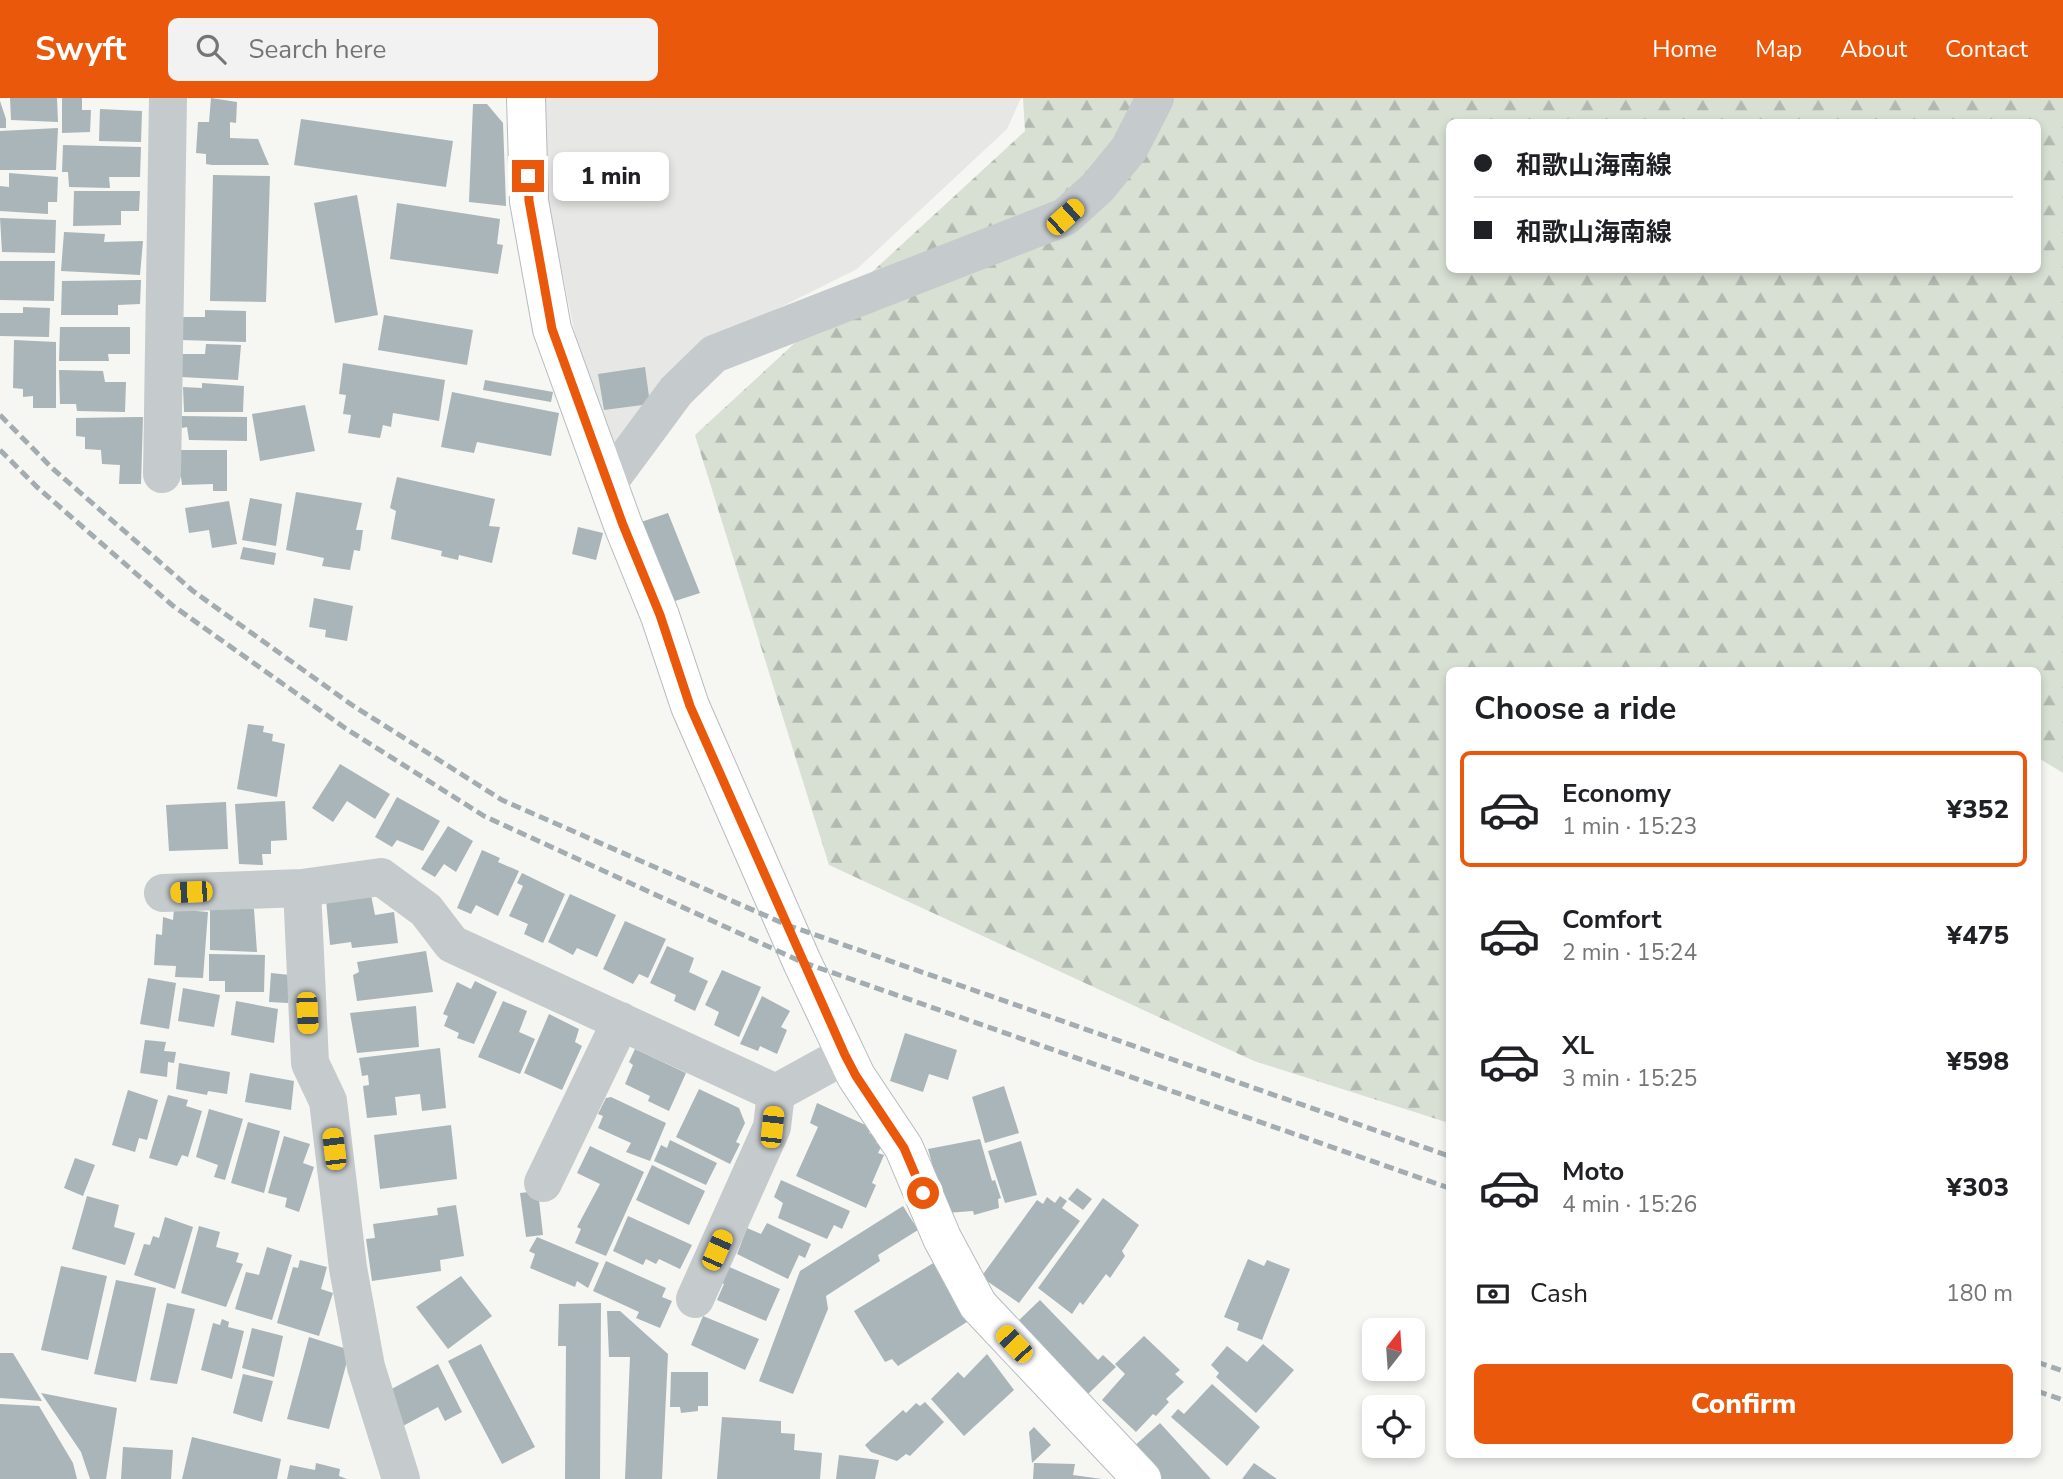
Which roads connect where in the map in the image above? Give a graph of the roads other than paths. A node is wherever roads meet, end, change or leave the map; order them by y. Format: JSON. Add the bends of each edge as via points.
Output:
{"nodes":[{"id":1,"x":168,"y":98,"type":"edge"},
{"id":2,"x":526,"y":98,"type":"edge"},
{"id":3,"x":1155,"y":98,"type":"edge"},
{"id":4,"x":162,"y":474,"type":"dead end"},
{"id":5,"x":608,"y":483,"type":"junction"},
{"id":6,"x":302,"y":888,"type":"junction"},
{"id":7,"x":163,"y":893,"type":"dead end"},
{"id":8,"x":621,"y":1021,"type":"junction"},
{"id":9,"x":845,"y":1055,"type":"junction"},
{"id":10,"x":776,"y":1093,"type":"junction"},
{"id":11,"x":542,"y":1183,"type":"dead end"},
{"id":12,"x":695,"y":1299,"type":"dead end"},
{"id":13,"x":401,"y":1479,"type":"edge"},
{"id":14,"x":1142,"y":1479,"type":"edge"}],
"edges":[{"from":1,"to":4,"type":"street"},
{"from":2,"to":5,"type":"main road","via":[[529,201],[552,329]]},
{"from":3,"to":5,"type":"street","via":[[1129,149],[1065,217],[714,354],[676,391]]},
{"from":5,"to":9,"type":"main road","via":[[690,706]]},
{"from":6,"to":7,"type":"street"},
{"from":6,"to":8,"type":"street","via":[[381,877],[426,910],[452,944]]},
{"from":6,"to":13,"type":"street","via":[[310,1063],[328,1101],[348,1268],[366,1367]]},
{"from":8,"to":10,"type":"street"},
{"from":8,"to":11,"type":"street"},
{"from":9,"to":10,"type":"street"},
{"from":9,"to":14,"type":"main road","via":[[904,1148],[942,1238],[978,1305]]},
{"from":10,"to":12,"type":"street","via":[[772,1127]]}]}
